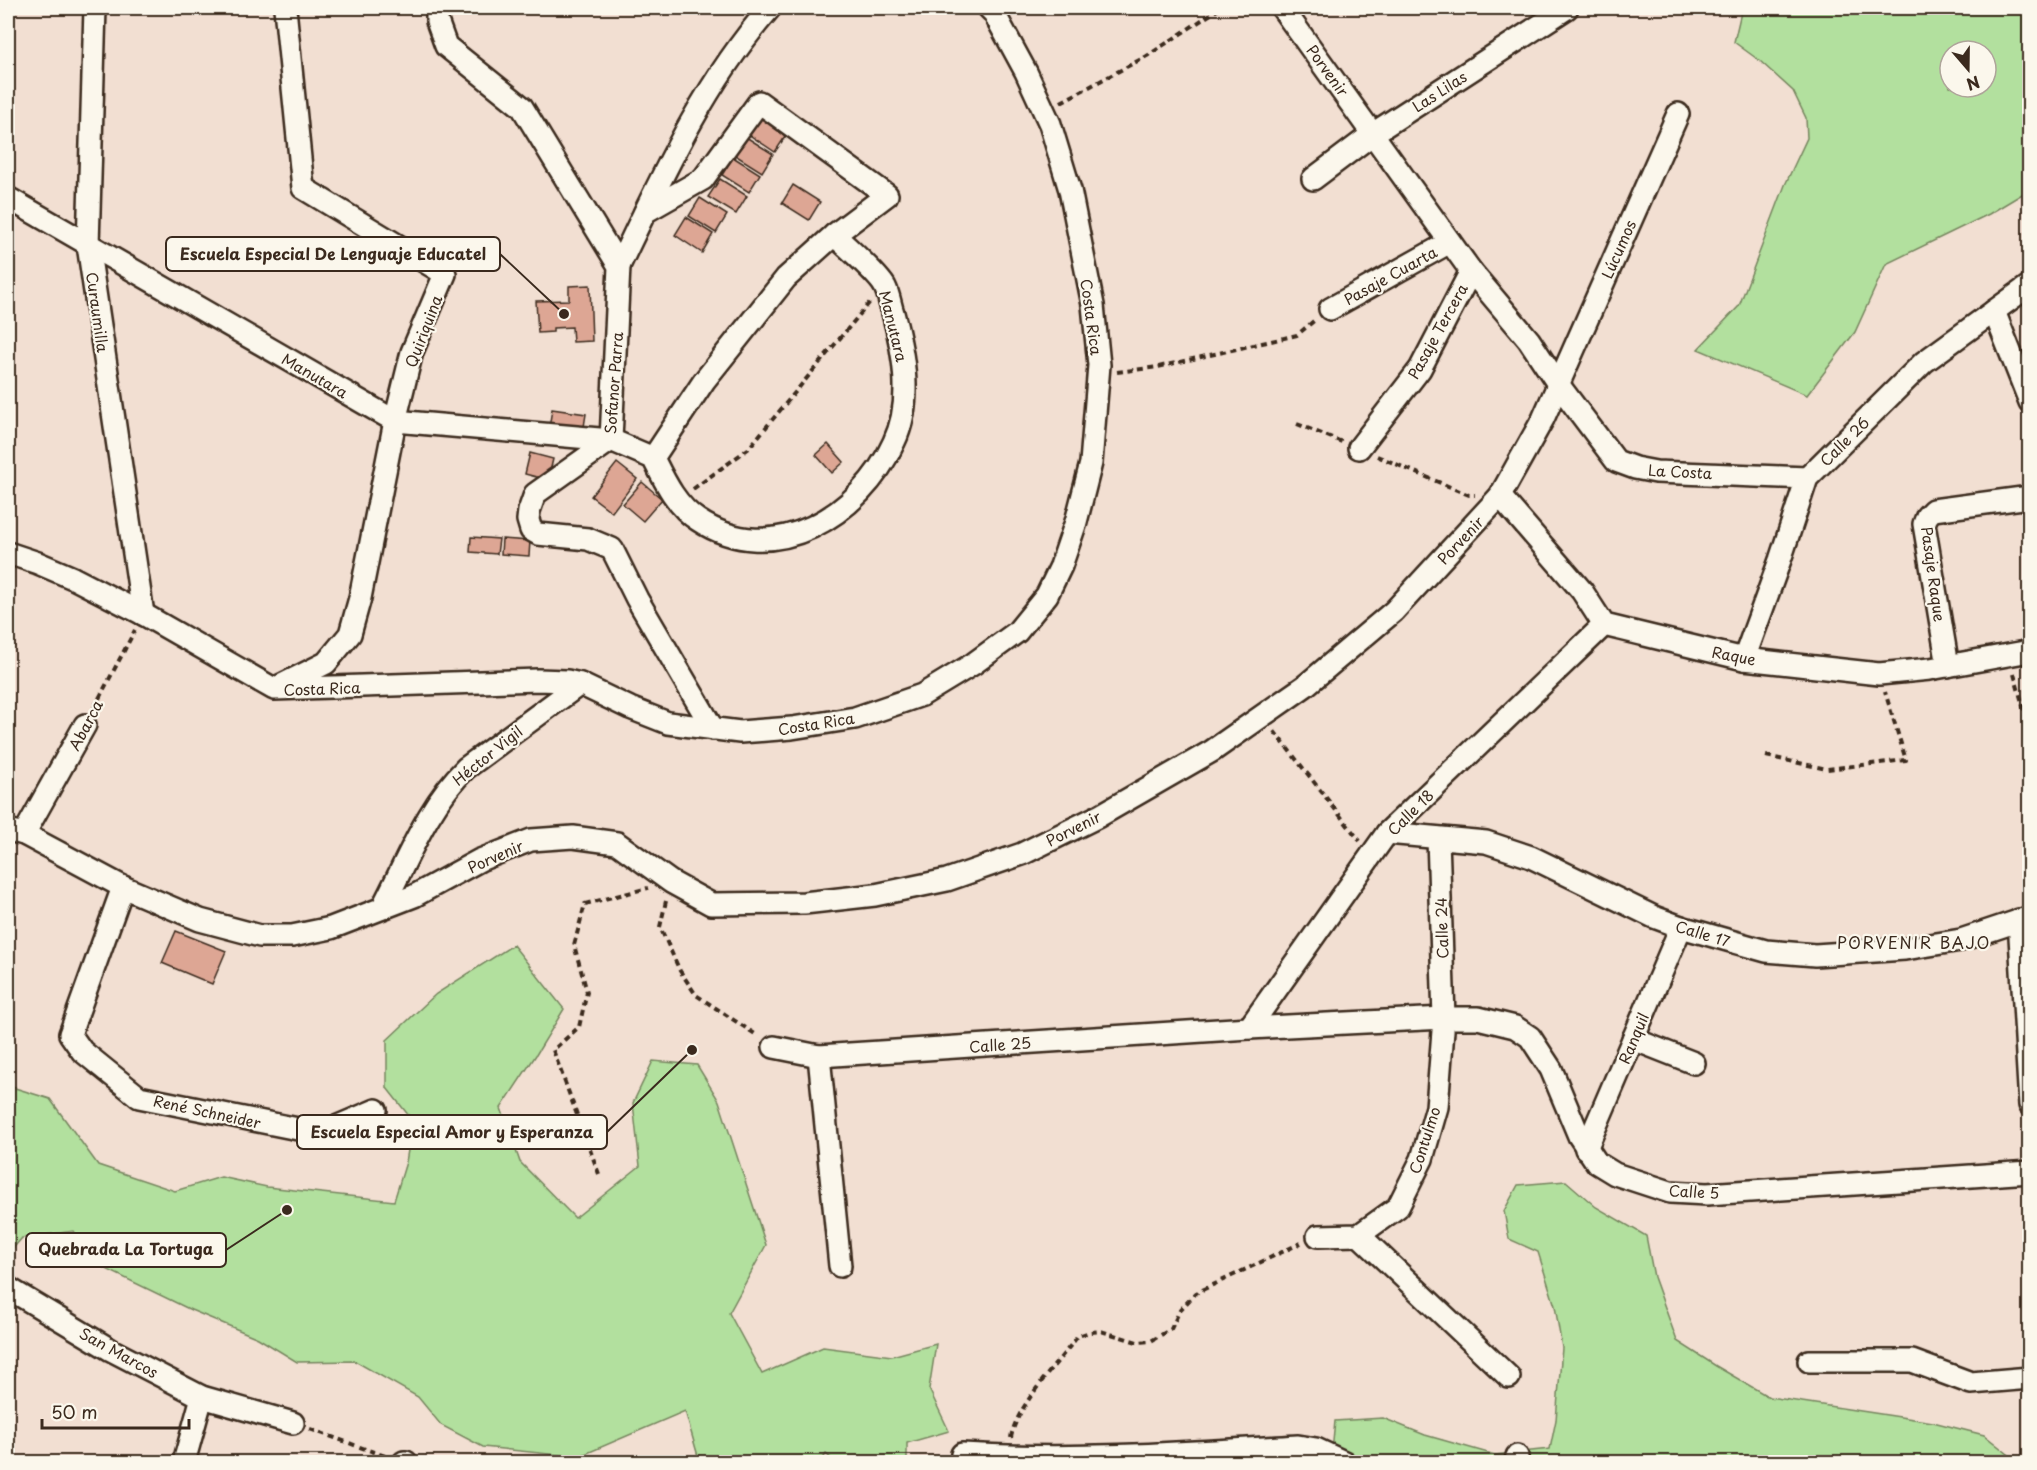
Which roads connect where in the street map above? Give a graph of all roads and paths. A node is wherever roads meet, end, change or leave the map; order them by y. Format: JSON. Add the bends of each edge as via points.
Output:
{"nodes":[{"id":1,"x":95,"y":8,"type":"edge"},
{"id":2,"x":285,"y":8,"type":"edge"},
{"id":3,"x":437,"y":8,"type":"edge"},
{"id":4,"x":770,"y":8,"type":"edge"},
{"id":5,"x":989,"y":8,"type":"edge"},
{"id":6,"x":1220,"y":8,"type":"edge"},
{"id":7,"x":1282,"y":8,"type":"edge"},
{"id":8,"x":1559,"y":10,"type":"edge"},
{"id":9,"x":1045,"y":111,"type":"junction"},
{"id":10,"x":1678,"y":114,"type":"dead end"},
{"id":11,"x":1374,"y":133,"type":"junction"},
{"id":12,"x":1312,"y":179,"type":"dead end"},
{"id":13,"x":8,"y":198,"type":"edge"},
{"id":14,"x":645,"y":212,"type":"junction"},
{"id":15,"x":834,"y":235,"type":"junction"},
{"id":16,"x":1450,"y":242,"type":"junction"},
{"id":17,"x":88,"y":245,"type":"junction"},
{"id":18,"x":619,"y":266,"type":"junction"},
{"id":19,"x":1471,"y":271,"type":"junction"},
{"id":20,"x":885,"y":285,"type":"junction"},
{"id":21,"x":2030,"y":285,"type":"edge"},
{"id":22,"x":1330,"y":309,"type":"joint"},
{"id":23,"x":1994,"y":312,"type":"junction"},
{"id":24,"x":1098,"y":375,"type":"junction"},
{"id":25,"x":1558,"y":384,"type":"junction"},
{"id":26,"x":2030,"y":402,"type":"edge"},
{"id":27,"x":395,"y":421,"type":"junction"},
{"id":28,"x":1297,"y":424,"type":"dead end"},
{"id":29,"x":611,"y":440,"type":"junction"},
{"id":30,"x":1359,"y":448,"type":"junction"},
{"id":31,"x":653,"y":458,"type":"junction"},
{"id":32,"x":1807,"y":478,"type":"junction"},
{"id":33,"x":1500,"y":496,"type":"junction"},
{"id":34,"x":2030,"y":497,"type":"edge"},
{"id":35,"x":677,"y":499,"type":"junction"},
{"id":36,"x":8,"y":553,"type":"edge"},
{"id":37,"x":143,"y":614,"type":"junction"},
{"id":38,"x":1604,"y":625,"type":"junction"},
{"id":39,"x":2030,"y":651,"type":"edge"},
{"id":40,"x":2009,"y":656,"type":"junction"},
{"id":41,"x":1744,"y":659,"type":"junction"},
{"id":42,"x":1948,"y":666,"type":"junction"},
{"id":43,"x":1879,"y":674,"type":"junction"},
{"id":44,"x":580,"y":684,"type":"junction"},
{"id":45,"x":274,"y":689,"type":"junction"},
{"id":46,"x":1262,"y":716,"type":"junction"},
{"id":47,"x":86,"y":725,"type":"joint"},
{"id":48,"x":714,"y":729,"type":"junction"},
{"id":49,"x":2030,"y":731,"type":"edge"},
{"id":50,"x":1766,"y":756,"type":"dead end"},
{"id":51,"x":16,"y":832,"type":"edge"},
{"id":52,"x":1387,"y":833,"type":"junction"},
{"id":53,"x":1438,"y":838,"type":"junction"},
{"id":54,"x":1371,"y":856,"type":"junction"},
{"id":55,"x":671,"y":882,"type":"junction"},
{"id":56,"x":123,"y":887,"type":"junction"},
{"id":57,"x":382,"y":908,"type":"junction"},
{"id":58,"x":2024,"y":919,"type":"edge"},
{"id":59,"x":1681,"y":927,"type":"junction"},
{"id":60,"x":1444,"y":1018,"type":"junction"},
{"id":61,"x":1249,"y":1028,"type":"junction"},
{"id":62,"x":1633,"y":1039,"type":"junction"},
{"id":63,"x":774,"y":1047,"type":"joint"},
{"id":64,"x":819,"y":1056,"type":"junction"},
{"id":65,"x":1694,"y":1063,"type":"dead end"},
{"id":66,"x":2030,"y":1105,"type":"edge"},
{"id":67,"x":376,"y":1110,"type":"dead end"},
{"id":68,"x":1586,"y":1149,"type":"junction"},
{"id":69,"x":2030,"y":1172,"type":"edge"},
{"id":70,"x":599,"y":1174,"type":"dead end"},
{"id":71,"x":1359,"y":1235,"type":"junction"},
{"id":72,"x":1318,"y":1236,"type":"joint"},
{"id":73,"x":840,"y":1266,"type":"dead end"},
{"id":74,"x":8,"y":1288,"type":"edge"},
{"id":75,"x":1809,"y":1361,"type":"dead end"},
{"id":76,"x":1509,"y":1377,"type":"dead end"},
{"id":77,"x":2030,"y":1378,"type":"edge"},
{"id":78,"x":202,"y":1397,"type":"junction"},
{"id":79,"x":293,"y":1423,"type":"joint"},
{"id":80,"x":962,"y":1454,"type":"dead end"},
{"id":81,"x":1008,"y":1457,"type":"junction"},
{"id":82,"x":184,"y":1462,"type":"edge"},
{"id":83,"x":405,"y":1462,"type":"edge"},
{"id":84,"x":1344,"y":1462,"type":"edge"}],
"edges":[{"from":1,"to":17,"type":"street","name":"Curaumilla"},
{"from":2,"to":27,"type":"street","name":"Quiriquina","via":[[303,188],[445,274],[412,352]]},
{"from":3,"to":18,"type":"street","via":[[446,46],[522,106]]},
{"from":4,"to":14,"type":"street","via":[[689,122]]},
{"from":5,"to":9,"type":"street","name":"Costa Rica"},
{"from":6,"to":9,"type":"path","via":[[1148,56]]},
{"from":7,"to":11,"type":"street","name":"Porvenir"},
{"from":8,"to":11,"type":"street","name":"Las Lilas"},
{"from":9,"to":24,"type":"street","name":"Costa Rica","via":[[1070,190],[1093,305]]},
{"from":10,"to":25,"type":"street","name":"Lúcumos"},
{"from":11,"to":12,"type":"street","name":"Las Lilas"},
{"from":11,"to":16,"type":"street","name":"Porvenir"},
{"from":13,"to":17,"type":"street","name":"Manutara"},
{"from":14,"to":15,"type":"street","via":[[703,179],[759,102],[887,195]]},
{"from":14,"to":18,"type":"street"},
{"from":15,"to":20,"type":"street","name":"Manutara"},
{"from":15,"to":31,"type":"street","via":[[786,278],[704,381]]},
{"from":16,"to":19,"type":"street","name":"Porvenir"},
{"from":16,"to":22,"type":"street","name":"Pasaje Cuarta"},
{"from":17,"to":27,"type":"street","name":"Manutara"},
{"from":17,"to":37,"type":"street","name":"Curaumilla"},
{"from":18,"to":29,"type":"street","name":"Sofanor Parra"},
{"from":19,"to":25,"type":"street","name":"Porvenir","via":[[1529,340]]},
{"from":19,"to":30,"type":"street","name":"Pasaje Tercera","via":[[1420,369]]},
{"from":20,"to":35,"type":"path","via":[[748,449]]},
{"from":20,"to":35,"type":"street","name":"Manutara","via":[[904,365],[905,402],[895,441],[853,501],[825,520],[789,536],[756,541],[725,534],[696,519]]},
{"from":21,"to":23,"type":"street","name":"Calle 26"},
{"from":22,"to":24,"type":"path","via":[[1297,335],[1158,367]]},
{"from":23,"to":26,"type":"street"},
{"from":23,"to":32,"type":"street","name":"Calle 26","via":[[1924,362]]},
{"from":24,"to":48,"type":"street","name":"Costa Rica","via":[[1091,463],[1076,522],[1047,595],[1017,632],[922,695],[855,718],[792,728],[740,732]]},
{"from":25,"to":32,"type":"street","name":"La Costa","via":[[1616,461],[1656,472]]},
{"from":25,"to":33,"type":"street","name":"Porvenir"},
{"from":27,"to":29,"type":"street","name":"Manutara"},
{"from":27,"to":45,"type":"street","name":"Quiriquina","via":[[350,634],[326,663]]},
{"from":28,"to":30,"type":"path"},
{"from":29,"to":31,"type":"street","name":"Manutara"},
{"from":29,"to":48,"type":"street","name":"Sofanor Parra","via":[[536,494],[529,511],[531,530],[588,539],[612,549]]},
{"from":30,"to":33,"type":"path","via":[[1468,495]]},
{"from":31,"to":35,"type":"street","name":"Manutara"},
{"from":32,"to":41,"type":"street","name":"Calle 26"},
{"from":33,"to":38,"type":"street","via":[[1582,591]]},
{"from":33,"to":46,"type":"street","name":"Porvenir","via":[[1394,611],[1305,686]]},
{"from":34,"to":42,"type":"street","name":"Pasaje Raque","via":[[1933,510],[1927,516],[1924,524]]},
{"from":36,"to":37,"type":"street","name":"Costa Rica","via":[[73,578]]},
{"from":37,"to":45,"type":"street","name":"Costa Rica"},
{"from":37,"to":47,"type":"path","name":"Abarca"},
{"from":38,"to":41,"type":"street","name":"Raque"},
{"from":38,"to":52,"type":"street","name":"Calle 18"},
{"from":39,"to":40,"type":"street","name":"Raque"},
{"from":40,"to":42,"type":"street","name":"Raque"},
{"from":40,"to":49,"type":"path"},
{"from":41,"to":43,"type":"street","name":"Raque"},
{"from":42,"to":43,"type":"street","name":"Raque"},
{"from":43,"to":50,"type":"path","via":[[1906,760],[1827,769]]},
{"from":44,"to":45,"type":"street","name":"Costa Rica","via":[[538,680]]},
{"from":44,"to":48,"type":"street","name":"Costa Rica","via":[[668,723]]},
{"from":44,"to":57,"type":"street","name":"Héctor Vigil","via":[[450,783]]},
{"from":46,"to":54,"type":"path"},
{"from":46,"to":55,"type":"street","name":"Porvenir","via":[[1212,751],[1099,816],[1022,854],[947,880],[875,895],[804,903],[711,904]]},
{"from":47,"to":51,"type":"street","name":"Abarca"},
{"from":51,"to":56,"type":"street","name":"Porvenir"},
{"from":52,"to":53,"type":"street","name":"Calle 17"},
{"from":52,"to":54,"type":"street","name":"Calle 18"},
{"from":53,"to":59,"type":"street","name":"Calle 17","via":[[1486,842],[1531,857]]},
{"from":53,"to":60,"type":"street","name":"Calle 24"},
{"from":54,"to":61,"type":"street","name":"Calle 18"},
{"from":55,"to":57,"type":"street","name":"Porvenir","via":[[617,843],[573,837],[531,840]]},
{"from":55,"to":63,"type":"path","via":[[660,927],[680,971],[696,995]]},
{"from":55,"to":70,"type":"path","via":[[585,904],[574,945],[587,992],[579,1027],[554,1050]]},
{"from":56,"to":57,"type":"street","name":"Porvenir","via":[[200,920],[260,936],[292,936],[331,928]]},
{"from":56,"to":67,"type":"street","name":"René Schneider","via":[[70,1034],[82,1051],[139,1097],[298,1129],[322,1133]]},
{"from":58,"to":59,"type":"street","name":"Calle 17","via":[[1961,940],[1905,949],[1815,955],[1766,951]]},
{"from":58,"to":66,"type":"street"},
{"from":59,"to":62,"type":"street","name":"Ranquil"},
{"from":60,"to":61,"type":"street","name":"Calle 25"},
{"from":60,"to":68,"type":"street","name":"Calle 5","via":[[1478,1018],[1515,1027],[1530,1037],[1551,1069]]},
{"from":60,"to":71,"type":"street","name":"Contulmo","via":[[1437,1107],[1422,1159],[1398,1207]]},
{"from":61,"to":64,"type":"street","name":"Calle 25"},
{"from":62,"to":65,"type":"street"},
{"from":62,"to":68,"type":"street","name":"Ranquil"},
{"from":63,"to":64,"type":"street","name":"Calle 25"},
{"from":64,"to":73,"type":"street"},
{"from":68,"to":69,"type":"street","name":"Calle 5","via":[[1597,1163],[1615,1174],[1670,1192],[1707,1194]]},
{"from":71,"to":72,"type":"street"},
{"from":71,"to":76,"type":"street"},
{"from":72,"to":81,"type":"path","via":[[1197,1293],[1180,1310],[1171,1329],[1151,1341],[1137,1342],[1101,1331],[1078,1336],[1012,1427]]},
{"from":74,"to":78,"type":"street","name":"San Marcos","via":[[111,1350]]},
{"from":75,"to":77,"type":"street","via":[[1912,1361],[1971,1383]]},
{"from":78,"to":79,"type":"street","name":"San Marcos"},
{"from":78,"to":82,"type":"street"},
{"from":79,"to":83,"type":"path"},
{"from":80,"to":81,"type":"street"},
{"from":81,"to":84,"type":"street","via":[[1145,1456],[1298,1446],[1316,1449]]}]}
